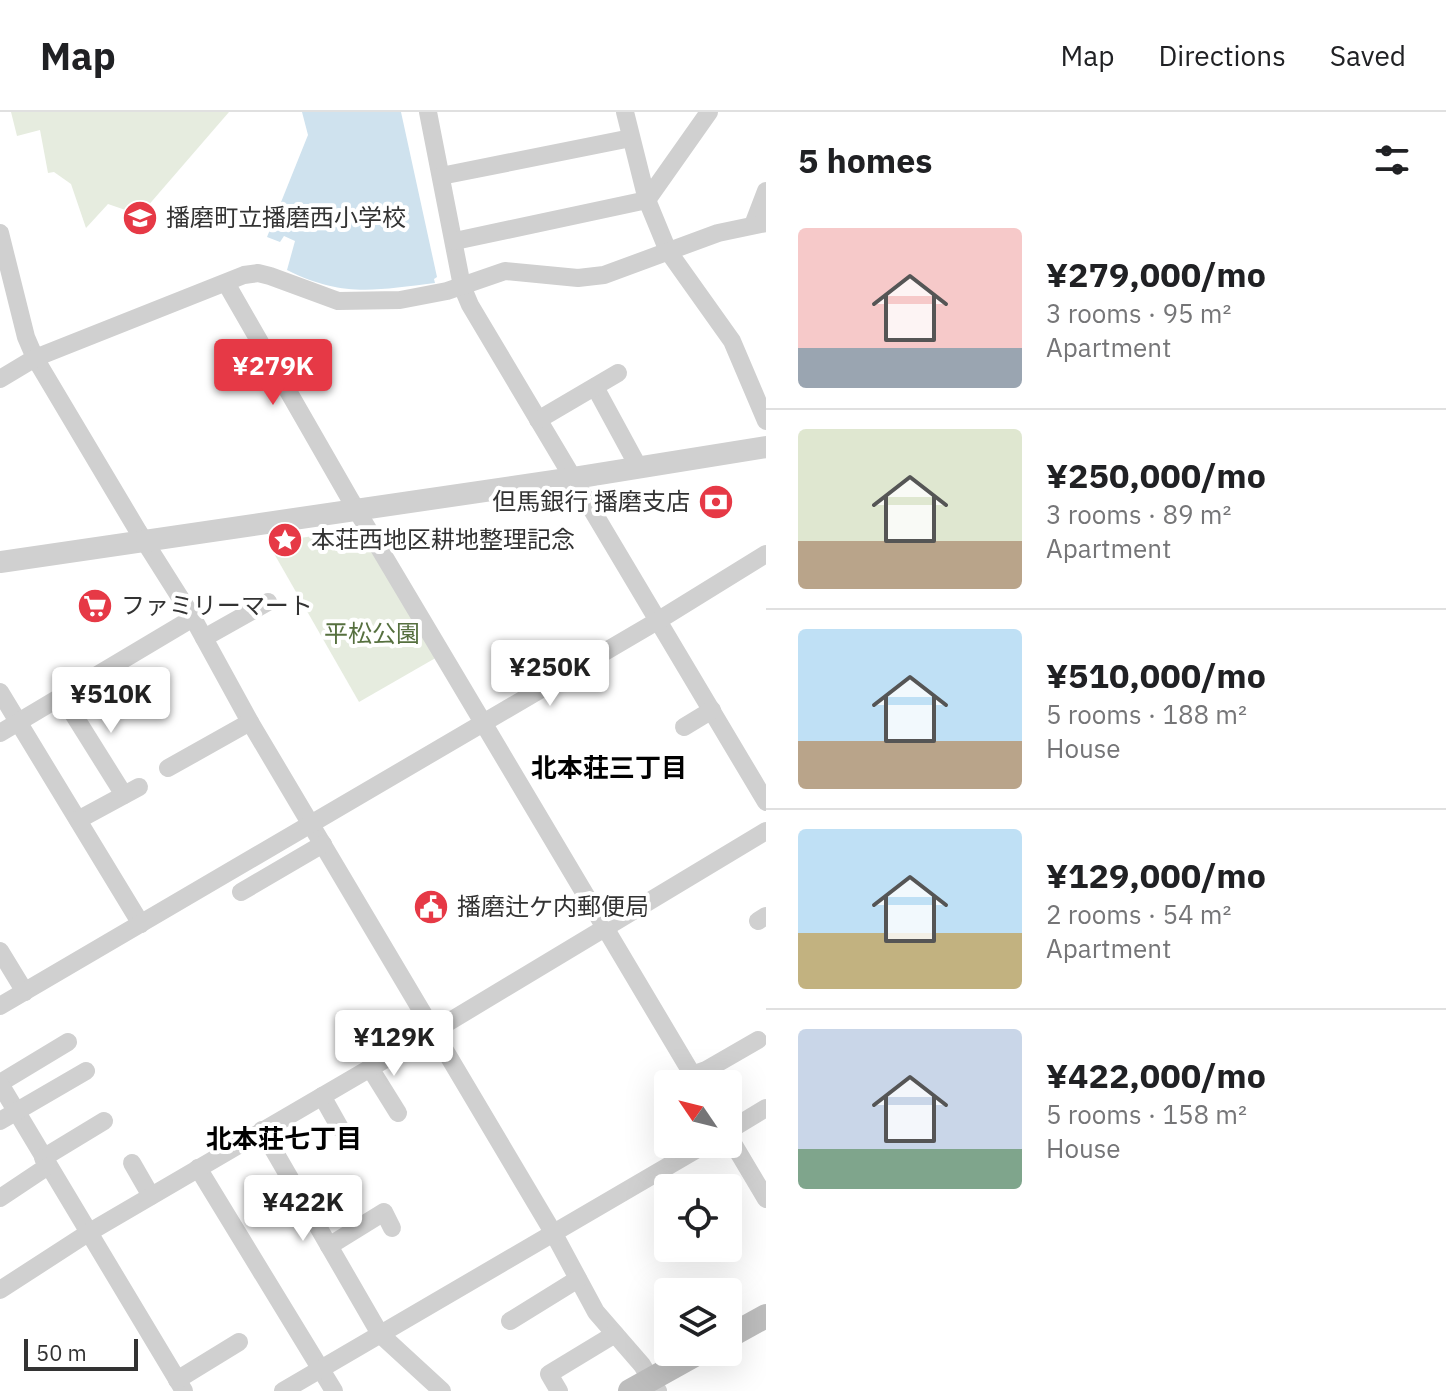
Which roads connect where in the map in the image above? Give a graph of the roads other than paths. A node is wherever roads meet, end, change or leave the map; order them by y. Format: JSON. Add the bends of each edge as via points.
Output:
{"nodes":[{"id":1,"x":429,"y":112,"type":"edge"},
{"id":2,"x":625,"y":112,"type":"edge"},
{"id":3,"x":709,"y":112,"type":"edge"},
{"id":4,"x":631,"y":138,"type":"junction"},
{"id":5,"x":441,"y":176,"type":"junction"},
{"id":6,"x":766,"y":191,"type":"edge"},
{"id":7,"x":647,"y":200,"type":"junction"},
{"id":8,"x":760,"y":224,"type":"edge"},
{"id":9,"x":0,"y":233,"type":"edge"},
{"id":10,"x":455,"y":241,"type":"junction"},
{"id":11,"x":668,"y":251,"type":"junction"},
{"id":12,"x":226,"y":283,"type":"junction"},
{"id":13,"x":462,"y":286,"type":"junction"},
{"id":14,"x":35,"y":358,"type":"junction"},
{"id":15,"x":618,"y":373,"type":"dead end"},
{"id":16,"x":0,"y":379,"type":"edge"},
{"id":17,"x":595,"y":387,"type":"junction"},
{"id":18,"x":538,"y":420,"type":"junction"},
{"id":19,"x":766,"y":421,"type":"edge"},
{"id":20,"x":766,"y":447,"type":"edge"},
{"id":21,"x":639,"y":468,"type":"junction"},
{"id":22,"x":574,"y":478,"type":"junction"},
{"id":23,"x":356,"y":509,"type":"junction"},
{"id":24,"x":144,"y":541,"type":"junction"},
{"id":25,"x":766,"y":554,"type":"edge"},
{"id":26,"x":0,"y":562,"type":"edge"},
{"id":27,"x":268,"y":602,"type":"dead end"},
{"id":28,"x":193,"y":618,"type":"junction"},
{"id":29,"x":659,"y":620,"type":"junction"},
{"id":30,"x":204,"y":638,"type":"junction"},
{"id":31,"x":0,"y":692,"type":"edge"},
{"id":32,"x":62,"y":696,"type":"junction"},
{"id":33,"x":712,"y":710,"type":"junction"},
{"id":34,"x":19,"y":722,"type":"junction"},
{"id":35,"x":250,"y":722,"type":"junction"},
{"id":36,"x":483,"y":723,"type":"junction"},
{"id":37,"x":684,"y":727,"type":"dead end"},
{"id":38,"x":0,"y":733,"type":"edge"},
{"id":39,"x":168,"y":768,"type":"dead end"},
{"id":40,"x":766,"y":802,"type":"edge"},
{"id":41,"x":78,"y":820,"type":"junction"},
{"id":42,"x":311,"y":824,"type":"junction"},
{"id":43,"x":766,"y":831,"type":"edge"},
{"id":44,"x":323,"y":844,"type":"junction"},
{"id":45,"x":241,"y":892,"type":"dead end"},
{"id":46,"x":141,"y":924,"type":"junction"},
{"id":47,"x":605,"y":928,"type":"junction"},
{"id":48,"x":0,"y":951,"type":"edge"},
{"id":49,"x":25,"y":992,"type":"junction"},
{"id":50,"x":0,"y":1006,"type":"edge"},
{"id":51,"x":432,"y":1032,"type":"junction"},
{"id":52,"x":758,"y":1040,"type":"dead end"},
{"id":53,"x":68,"y":1042,"type":"dead end"},
{"id":54,"x":370,"y":1068,"type":"junction"},
{"id":55,"x":690,"y":1070,"type":"edge"},
{"id":56,"x":706,"y":1070,"type":"edge"},
{"id":57,"x":86,"y":1071,"type":"dead end"},
{"id":58,"x":0,"y":1083,"type":"edge"},
{"id":59,"x":322,"y":1096,"type":"junction"},
{"id":60,"x":766,"y":1108,"type":"edge"},
{"id":61,"x":398,"y":1113,"type":"dead end"},
{"id":62,"x":8,"y":1116,"type":"edge"},
{"id":63,"x":104,"y":1121,"type":"dead end"},
{"id":64,"x":742,"y":1124,"type":"edge"},
{"id":65,"x":340,"y":1128,"type":"dead end"},
{"id":66,"x":262,"y":1130,"type":"junction"},
{"id":67,"x":742,"y":1157,"type":"edge"},
{"id":68,"x":682,"y":1158,"type":"edge"},
{"id":69,"x":45,"y":1162,"type":"junction"},
{"id":70,"x":132,"y":1163,"type":"dead end"},
{"id":71,"x":198,"y":1168,"type":"junction"},
{"id":72,"x":151,"y":1196,"type":"junction"},
{"id":73,"x":0,"y":1198,"type":"edge"},
{"id":74,"x":766,"y":1199,"type":"edge"},
{"id":75,"x":392,"y":1228,"type":"dead end"},
{"id":76,"x":88,"y":1233,"type":"junction"},
{"id":77,"x":554,"y":1234,"type":"junction"},
{"id":78,"x":329,"y":1246,"type":"junction"},
{"id":79,"x":578,"y":1279,"type":"junction"},
{"id":80,"x":0,"y":1290,"type":"edge"},
{"id":81,"x":766,"y":1316,"type":"edge"},
{"id":82,"x":510,"y":1321,"type":"dead end"},
{"id":83,"x":742,"y":1329,"type":"edge"},
{"id":84,"x":380,"y":1334,"type":"junction"},
{"id":85,"x":615,"y":1334,"type":"junction"},
{"id":86,"x":239,"y":1342,"type":"dead end"},
{"id":87,"x":678,"y":1366,"type":"edge"},
{"id":88,"x":321,"y":1369,"type":"junction"},
{"id":89,"x":181,"y":1386,"type":"edge"},
{"id":90,"x":646,"y":1387,"type":"edge"},
{"id":91,"x":283,"y":1391,"type":"edge"},
{"id":92,"x":334,"y":1391,"type":"edge"},
{"id":93,"x":442,"y":1391,"type":"edge"},
{"id":94,"x":559,"y":1391,"type":"edge"}],
"edges":[{"from":1,"to":5,"type":"street"},
{"from":2,"to":4,"type":"street"},
{"from":3,"to":7,"type":"street"},
{"from":4,"to":5,"type":"street"},
{"from":4,"to":7,"type":"street"},
{"from":5,"to":10,"type":"street"},
{"from":6,"to":8,"type":"street"},
{"from":7,"to":10,"type":"street"},
{"from":7,"to":11,"type":"street"},
{"from":8,"to":11,"type":"street"},
{"from":9,"to":14,"type":"street"},
{"from":10,"to":13,"type":"street"},
{"from":11,"to":13,"type":"street","via":[[604,275],[578,278],[505,271]]},
{"from":11,"to":19,"type":"street","via":[[732,341]]},
{"from":12,"to":13,"type":"street","via":[[258,273],[338,301],[366,302]]},
{"from":12,"to":14,"type":"street"},
{"from":12,"to":23,"type":"street"},
{"from":13,"to":18,"type":"street"},
{"from":14,"to":16,"type":"street"},
{"from":14,"to":24,"type":"street"},
{"from":15,"to":17,"type":"street"},
{"from":17,"to":18,"type":"street"},
{"from":17,"to":21,"type":"street"},
{"from":18,"to":22,"type":"street"},
{"from":20,"to":21,"type":"street"},
{"from":21,"to":22,"type":"street"},
{"from":22,"to":23,"type":"street"},
{"from":22,"to":29,"type":"street"},
{"from":23,"to":24,"type":"street"},
{"from":23,"to":36,"type":"street"},
{"from":24,"to":26,"type":"street"},
{"from":24,"to":28,"type":"street"},
{"from":25,"to":29,"type":"street"},
{"from":27,"to":30,"type":"street"},
{"from":28,"to":30,"type":"street"},
{"from":28,"to":32,"type":"street"},
{"from":29,"to":33,"type":"street"},
{"from":29,"to":36,"type":"street"},
{"from":30,"to":35,"type":"street"},
{"from":31,"to":34,"type":"street"},
{"from":32,"to":34,"type":"street"},
{"from":32,"to":41,"type":"street","via":[[131,791]]},
{"from":33,"to":37,"type":"street"},
{"from":33,"to":40,"type":"street"},
{"from":34,"to":38,"type":"street"},
{"from":34,"to":41,"type":"street"},
{"from":35,"to":39,"type":"street"},
{"from":35,"to":42,"type":"street"},
{"from":36,"to":42,"type":"street"},
{"from":36,"to":47,"type":"street"},
{"from":41,"to":46,"type":"street"},
{"from":42,"to":44,"type":"street"},
{"from":42,"to":46,"type":"street"},
{"from":43,"to":47,"type":"street"},
{"from":44,"to":45,"type":"street"},
{"from":44,"to":51,"type":"street"},
{"from":46,"to":49,"type":"street"},
{"from":47,"to":51,"type":"street"},
{"from":47,"to":55,"type":"street"},
{"from":48,"to":49,"type":"street"},
{"from":49,"to":50,"type":"street"},
{"from":51,"to":54,"type":"street"},
{"from":51,"to":77,"type":"street"},
{"from":52,"to":56,"type":"street"},
{"from":53,"to":58,"type":"street"},
{"from":54,"to":59,"type":"street"},
{"from":54,"to":61,"type":"street"},
{"from":57,"to":62,"type":"street"},
{"from":58,"to":62,"type":"street"},
{"from":59,"to":65,"type":"street"},
{"from":59,"to":66,"type":"street"},
{"from":60,"to":64,"type":"street"},
{"from":62,"to":69,"type":"street"},
{"from":63,"to":69,"type":"street"},
{"from":66,"to":71,"type":"street"},
{"from":66,"to":78,"type":"street"},
{"from":67,"to":74,"type":"street"},
{"from":68,"to":77,"type":"street"},
{"from":69,"to":73,"type":"street"},
{"from":69,"to":76,"type":"street"},
{"from":70,"to":72,"type":"street"},
{"from":71,"to":72,"type":"street"},
{"from":71,"to":88,"type":"street"},
{"from":72,"to":76,"type":"street"},
{"from":75,"to":78,"type":"street","via":[[384,1212]]},
{"from":76,"to":80,"type":"street"},
{"from":76,"to":89,"type":"street"},
{"from":77,"to":79,"type":"street"},
{"from":77,"to":84,"type":"street"},
{"from":78,"to":84,"type":"street"},
{"from":79,"to":82,"type":"street"},
{"from":79,"to":85,"type":"street"},
{"from":81,"to":83,"type":"main road"},
{"from":84,"to":88,"type":"street"},
{"from":84,"to":93,"type":"street"},
{"from":85,"to":90,"type":"street","via":[[642,1365]]},
{"from":85,"to":94,"type":"street","via":[[549,1374]]},
{"from":86,"to":89,"type":"street"},
{"from":87,"to":90,"type":"main road"},
{"from":88,"to":91,"type":"street"},
{"from":88,"to":92,"type":"street"}]}
